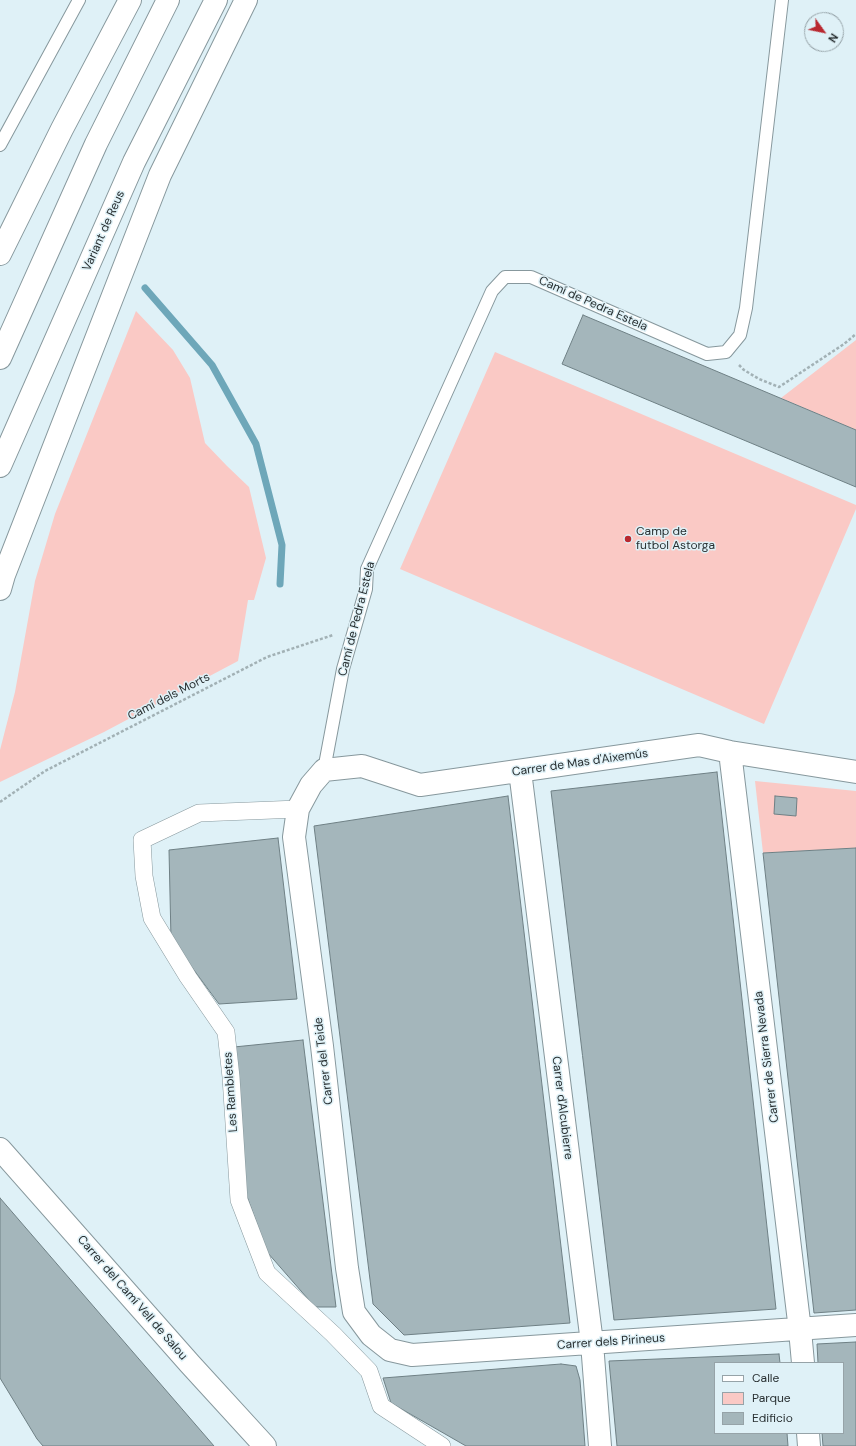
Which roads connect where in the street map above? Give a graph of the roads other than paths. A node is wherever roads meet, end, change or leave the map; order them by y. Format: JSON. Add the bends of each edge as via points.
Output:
{"nodes":[{"id":1,"x":79,"y":0,"type":"edge"},
{"id":2,"x":130,"y":0,"type":"edge"},
{"id":3,"x":168,"y":0,"type":"edge"},
{"id":4,"x":216,"y":0,"type":"edge"},
{"id":5,"x":246,"y":0,"type":"edge"},
{"id":6,"x":782,"y":0,"type":"edge"},
{"id":7,"x":0,"y":145,"type":"edge"},
{"id":8,"x":0,"y":254,"type":"edge"},
{"id":9,"x":0,"y":358,"type":"edge"},
{"id":10,"x":0,"y":466,"type":"edge"},
{"id":11,"x":0,"y":589,"type":"edge"},
{"id":12,"x":730,"y":752,"type":"junction"},
{"id":13,"x":520,"y":771,"type":"junction"},
{"id":14,"x":856,"y":772,"type":"edge"},
{"id":15,"x":318,"y":778,"type":"junction"},
{"id":16,"x":298,"y":810,"type":"junction"},
{"id":17,"x":0,"y":1148,"type":"edge"},
{"id":18,"x":856,"y":1325,"type":"edge"},
{"id":19,"x":800,"y":1330,"type":"junction"},
{"id":20,"x":372,"y":1335,"type":"joint"},
{"id":21,"x":592,"y":1343,"type":"junction"},
{"id":22,"x":803,"y":1362,"type":"edge"},
{"id":23,"x":808,"y":1434,"type":"edge"},
{"id":24,"x":265,"y":1446,"type":"edge"},
{"id":25,"x":442,"y":1446,"type":"edge"},
{"id":26,"x":600,"y":1446,"type":"edge"},
{"id":27,"x":809,"y":1446,"type":"edge"}],
"edges":[{"from":1,"to":7,"type":"lane"},
{"from":2,"to":8,"type":"main road"},
{"from":3,"to":9,"type":"main road","via":[[96,144]]},
{"from":4,"to":10,"type":"main road","name":"Variant de Reus","via":[[134,162]]},
{"from":5,"to":11,"type":"main road","via":[[160,175]]},
{"from":6,"to":15,"type":"lane","name":"Camí de Pedra Estela","via":[[746,308],[740,335],[726,352],[707,354],[531,277],[505,278],[492,291],[367,570],[366,588],[343,669]]},
{"from":12,"to":13,"type":"main road","name":"Carrer de Mas d'Aixemús","via":[[699,745]]},
{"from":12,"to":14,"type":"main road","name":"Carrer de Mas d'Aixemús"},
{"from":12,"to":19,"type":"main road","name":"Carrer de Sierra Nevada"},
{"from":13,"to":15,"type":"main road","name":"Carrer de Mas d'Aixemús","via":[[420,785],[362,766]]},
{"from":13,"to":21,"type":"main road","name":"Carrer d'Alcubierre"},
{"from":15,"to":16,"type":"main road","name":"Carrer del Teide"},
{"from":16,"to":20,"type":"main road","name":"Carrer del Teide","via":[[294,837],[322,1046],[347,1268],[354,1312]]},
{"from":16,"to":25,"type":"street","name":"Les Rambletes","via":[[199,813],[142,840],[144,876],[152,918],[226,1032],[239,1200],[267,1273],[369,1371],[381,1406]]},
{"from":17,"to":24,"type":"main road","name":"Carrer del Camí Vell de Salou"},
{"from":18,"to":19,"type":"main road","name":"Carrer dels Pirineus"},
{"from":19,"to":21,"type":"main road","name":"Carrer dels Pirineus"},
{"from":19,"to":22,"type":"main road","name":"Carrer de Sierra Nevada"},
{"from":20,"to":21,"type":"main road","name":"Carrer dels Pirineus","via":[[390,1350],[412,1355]]},
{"from":21,"to":26,"type":"main road","name":"Carrer d'Alcubierre"},
{"from":23,"to":27,"type":"main road"}]}
